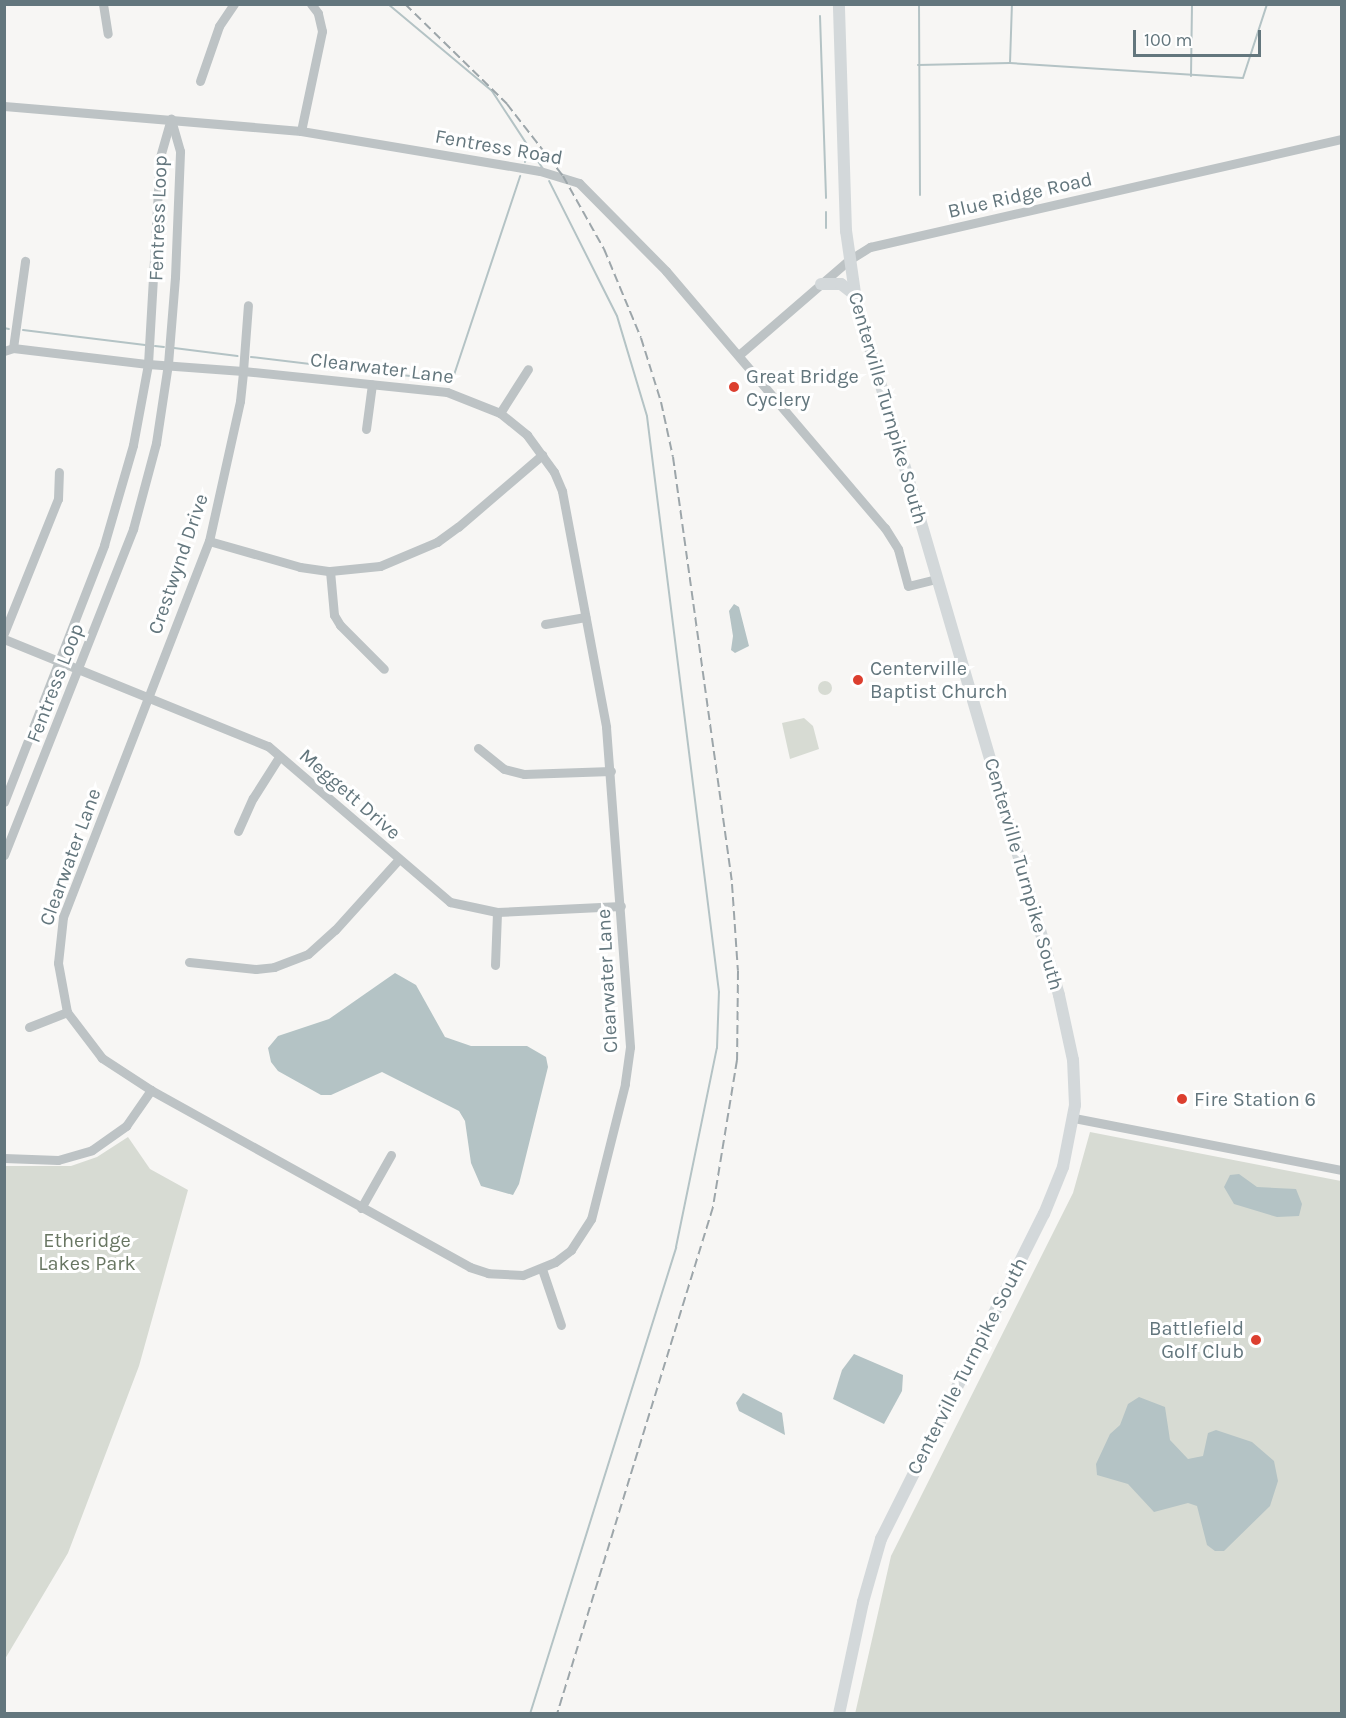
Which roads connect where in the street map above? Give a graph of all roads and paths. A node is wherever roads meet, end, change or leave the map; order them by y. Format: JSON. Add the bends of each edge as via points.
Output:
{"nodes":[{"id":1,"x":103,"y":4,"type":"edge"},
{"id":2,"x":234,"y":4,"type":"edge"},
{"id":3,"x":311,"y":4,"type":"edge"},
{"id":4,"x":839,"y":4,"type":"edge"},
{"id":5,"x":108,"y":34,"type":"dead end"},
{"id":6,"x":200,"y":81,"type":"dead end"},
{"id":7,"x":4,"y":106,"type":"edge"},
{"id":8,"x":171,"y":120,"type":"junction"},
{"id":9,"x":301,"y":131,"type":"junction"},
{"id":10,"x":1341,"y":139,"type":"edge"},
{"id":11,"x":849,"y":260,"type":"junction"},
{"id":12,"x":25,"y":261,"type":"dead end"},
{"id":13,"x":821,"y":284,"type":"junction"},
{"id":14,"x":855,"y":295,"type":"junction"},
{"id":15,"x":248,"y":305,"type":"dead end"},
{"id":16,"x":9,"y":349,"type":"edge"},
{"id":17,"x":740,"y":354,"type":"junction"},
{"id":18,"x":148,"y":364,"type":"junction"},
{"id":19,"x":168,"y":364,"type":"junction"},
{"id":20,"x":528,"y":369,"type":"dead end"},
{"id":21,"x":243,"y":371,"type":"junction"},
{"id":22,"x":372,"y":384,"type":"junction"},
{"id":23,"x":500,"y":413,"type":"junction"},
{"id":24,"x":366,"y":429,"type":"dead end"},
{"id":25,"x":542,"y":454,"type":"junction"},
{"id":26,"x":59,"y":472,"type":"dead end"},
{"id":27,"x":209,"y":541,"type":"junction"},
{"id":28,"x":330,"y":571,"type":"junction"},
{"id":29,"x":937,"y":579,"type":"junction"},
{"id":30,"x":585,"y":617,"type":"junction"},
{"id":31,"x":545,"y":624,"type":"dead end"},
{"id":32,"x":4,"y":633,"type":"edge"},
{"id":33,"x":4,"y":639,"type":"edge"},
{"id":34,"x":60,"y":661,"type":"junction"},
{"id":35,"x":80,"y":668,"type":"junction"},
{"id":36,"x":384,"y":669,"type":"dead end"},
{"id":37,"x":149,"y":695,"type":"junction"},
{"id":38,"x":478,"y":748,"type":"dead end"},
{"id":39,"x":279,"y":757,"type":"junction"},
{"id":40,"x":611,"y":771,"type":"junction"},
{"id":41,"x":4,"y":802,"type":"edge"},
{"id":42,"x":238,"y":831,"type":"dead end"},
{"id":43,"x":4,"y":855,"type":"edge"},
{"id":44,"x":398,"y":860,"type":"junction"},
{"id":45,"x":621,"y":906,"type":"junction"},
{"id":46,"x":497,"y":912,"type":"junction"},
{"id":47,"x":189,"y":962,"type":"dead end"},
{"id":48,"x":495,"y":965,"type":"dead end"},
{"id":49,"x":67,"y":1012,"type":"junction"},
{"id":50,"x":29,"y":1028,"type":"dead end"},
{"id":51,"x":151,"y":1090,"type":"junction"},
{"id":52,"x":1074,"y":1118,"type":"junction"},
{"id":53,"x":391,"y":1155,"type":"dead end"},
{"id":54,"x":4,"y":1158,"type":"edge"},
{"id":55,"x":1341,"y":1170,"type":"edge"},
{"id":56,"x":361,"y":1208,"type":"junction"},
{"id":57,"x":542,"y":1269,"type":"junction"},
{"id":58,"x":561,"y":1325,"type":"dead end"},
{"id":59,"x":839,"y":1713,"type":"edge"}],
"edges":[{"from":1,"to":5,"type":"street"},
{"from":2,"to":6,"type":"street","via":[[219,26]]},
{"from":3,"to":9,"type":"street","via":[[318,13],[322,31]]},
{"from":4,"to":11,"type":"main road","name":"Centerville Turnpike South"},
{"from":7,"to":8,"type":"street","name":"Fentress Road"},
{"from":8,"to":9,"type":"street","name":"Fentress Road"},
{"from":8,"to":18,"type":"street","name":"Fentress Loop","via":[[160,157]]},
{"from":8,"to":19,"type":"street","name":"Fentress Loop","via":[[180,151]]},
{"from":9,"to":17,"type":"street","name":"Fentress Road","via":[[540,171],[579,183],[615,216]]},
{"from":10,"to":11,"type":"street","name":"Blue Ridge Road","via":[[870,247]]},
{"from":11,"to":13,"type":"street","name":"Blue Ridge Road"},
{"from":11,"to":14,"type":"main road","name":"Centerville Turnpike South"},
{"from":12,"to":16,"type":"street"},
{"from":13,"to":14,"type":"main road","via":[[841,284]]},
{"from":13,"to":17,"type":"street","name":"Blue Ridge Road"},
{"from":14,"to":29,"type":"main road","name":"Centerville Turnpike South"},
{"from":15,"to":21,"type":"street","name":"Crestwynd Drive"},
{"from":16,"to":18,"type":"street","name":"Clearwater Lane"},
{"from":17,"to":29,"type":"street","name":"Fentress Road","via":[[891,534],[908,586]]},
{"from":18,"to":19,"type":"street","name":"Clearwater Lane"},
{"from":18,"to":34,"type":"street","name":"Fentress Loop","via":[[121,492]]},
{"from":19,"to":21,"type":"street","name":"Clearwater Lane"},
{"from":19,"to":35,"type":"street","name":"Fentress Loop","via":[[156,443],[133,529]]},
{"from":20,"to":23,"type":"street"},
{"from":21,"to":22,"type":"street","name":"Clearwater Lane"},
{"from":21,"to":27,"type":"street","name":"Crestwynd Drive","via":[[232,446]]},
{"from":22,"to":23,"type":"street","name":"Clearwater Lane","via":[[447,392]]},
{"from":22,"to":24,"type":"street"},
{"from":23,"to":25,"type":"street","name":"Clearwater Lane","via":[[527,435]]},
{"from":25,"to":28,"type":"street","via":[[437,542],[380,566]]},
{"from":25,"to":30,"type":"street","name":"Clearwater Lane","via":[[562,491]]},
{"from":26,"to":32,"type":"street","via":[[58,499]]},
{"from":27,"to":28,"type":"street","via":[[300,567]]},
{"from":27,"to":37,"type":"street","name":"Crestwynd Drive"},
{"from":28,"to":36,"type":"street","via":[[334,615]]},
{"from":29,"to":52,"type":"main road","name":"Centerville Turnpike South","via":[[1062,1005],[1073,1060]]},
{"from":30,"to":31,"type":"street"},
{"from":30,"to":40,"type":"street","name":"Clearwater Lane"},
{"from":33,"to":34,"type":"street","name":"Meggett Drive"},
{"from":34,"to":35,"type":"street","name":"Meggett Drive"},
{"from":34,"to":41,"type":"street","name":"Fentress Loop"},
{"from":35,"to":37,"type":"street","name":"Meggett Drive"},
{"from":35,"to":43,"type":"street","name":"Fentress Loop"},
{"from":37,"to":39,"type":"street","name":"Meggett Drive","via":[[268,746]]},
{"from":37,"to":49,"type":"street","name":"Clearwater Lane","via":[[63,917],[58,963]]},
{"from":38,"to":40,"type":"street","via":[[504,769],[524,774]]},
{"from":39,"to":42,"type":"street"},
{"from":39,"to":44,"type":"street","name":"Meggett Drive"},
{"from":40,"to":45,"type":"street","name":"Clearwater Lane"},
{"from":44,"to":46,"type":"street","name":"Meggett Drive","via":[[450,902]]},
{"from":44,"to":47,"type":"street","via":[[308,954],[256,969]]},
{"from":45,"to":46,"type":"street","name":"Meggett Drive"},
{"from":45,"to":57,"type":"street","name":"Clearwater Lane","via":[[630,1047],[625,1084],[591,1220],[571,1250]]},
{"from":46,"to":48,"type":"street"},
{"from":49,"to":50,"type":"street"},
{"from":49,"to":51,"type":"street","name":"Clearwater Lane","via":[[102,1058]]},
{"from":51,"to":54,"type":"street","via":[[126,1126],[92,1150],[58,1160]]},
{"from":51,"to":56,"type":"street","name":"Clearwater Lane"},
{"from":52,"to":55,"type":"street"},
{"from":52,"to":59,"type":"main road","name":"Centerville Turnpike South","via":[[1064,1167],[1044,1214],[881,1539]]},
{"from":53,"to":56,"type":"street"},
{"from":56,"to":57,"type":"street","name":"Clearwater Lane","via":[[488,1273],[523,1275]]},
{"from":57,"to":58,"type":"street"}]}
